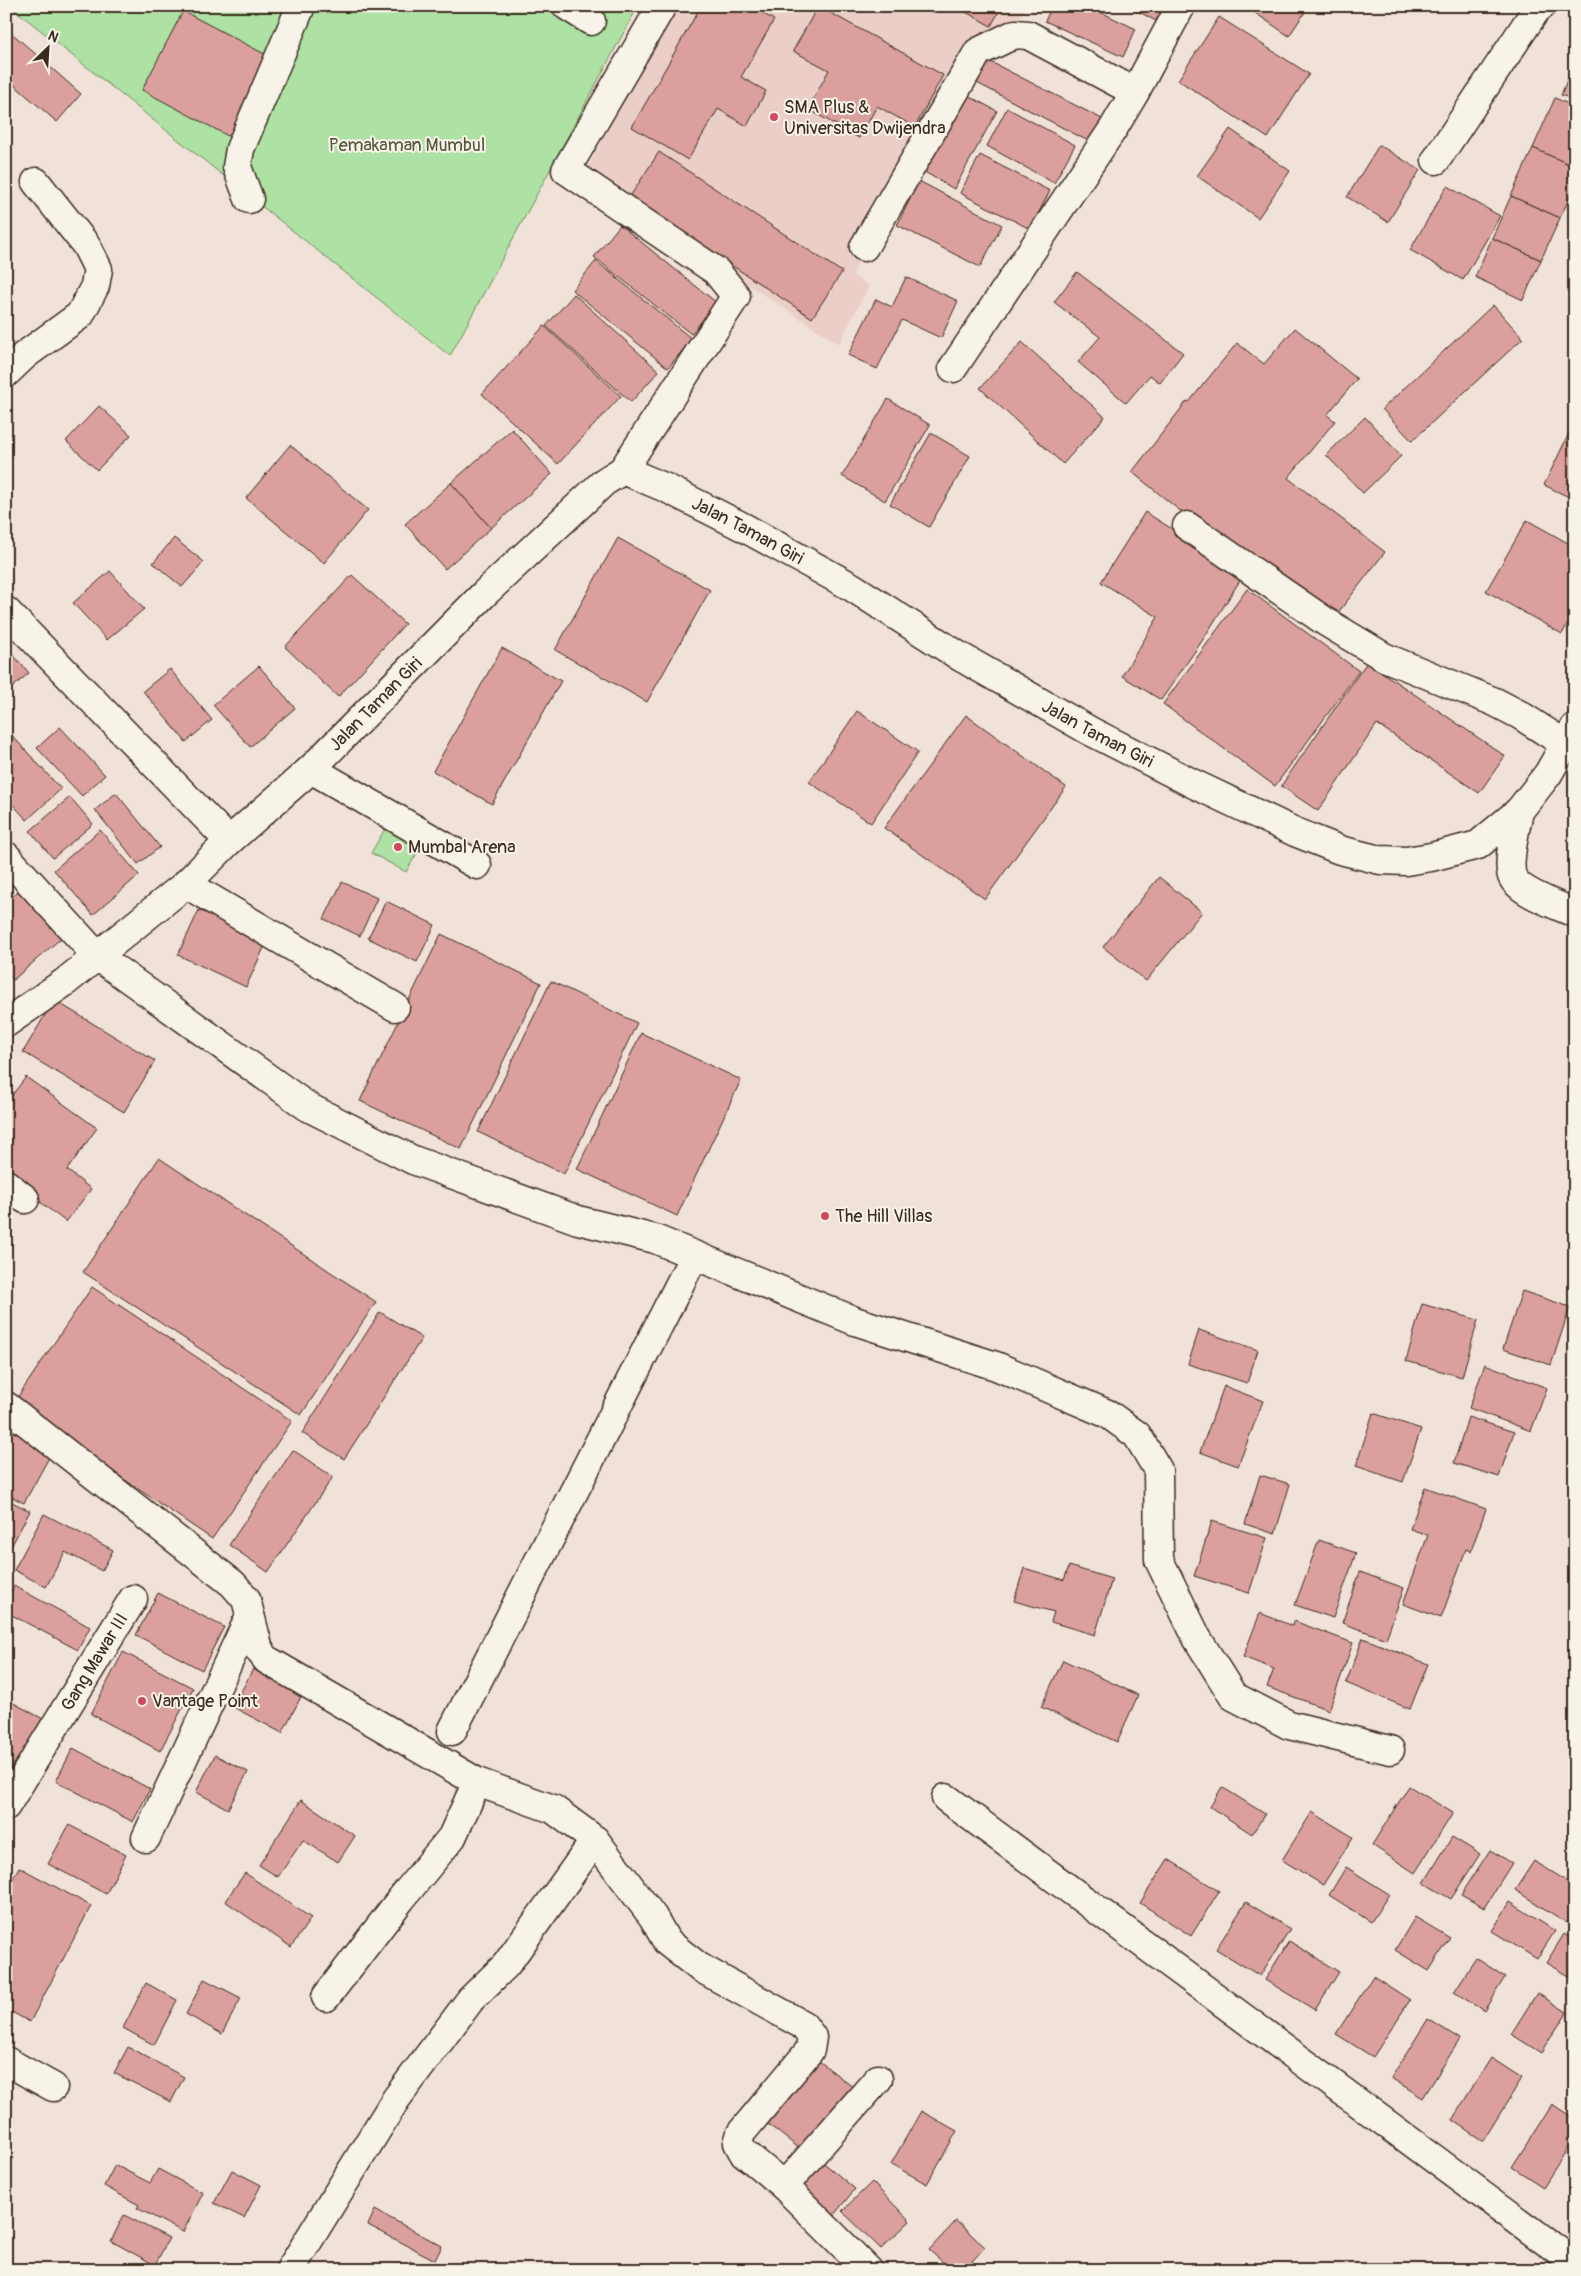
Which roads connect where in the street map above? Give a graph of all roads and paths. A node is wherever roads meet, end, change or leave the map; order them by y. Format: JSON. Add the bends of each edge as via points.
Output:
{"nodes":[{"id":1,"x":301,"y":6,"type":"edge"},
{"id":2,"x":567,"y":6,"type":"edge"},
{"id":3,"x":662,"y":6,"type":"edge"},
{"id":4,"x":1181,"y":6,"type":"edge"},
{"id":5,"x":1541,"y":6,"type":"edge"},
{"id":6,"x":591,"y":21,"type":"dead end"},
{"id":7,"x":1135,"y":92,"type":"junction"},
{"id":8,"x":1436,"y":160,"type":"dead end"},
{"id":9,"x":36,"y":182,"type":"dead end"},
{"id":10,"x":249,"y":200,"type":"dead end"},
{"id":11,"x":864,"y":246,"type":"dead end"},
{"id":12,"x":953,"y":368,"type":"dead end"},
{"id":13,"x":6,"y":373,"type":"edge"},
{"id":14,"x":623,"y":470,"type":"junction"},
{"id":15,"x":1187,"y":526,"type":"dead end"},
{"id":16,"x":6,"y":611,"type":"edge"},
{"id":17,"x":1570,"y":736,"type":"edge"},
{"id":18,"x":311,"y":768,"type":"junction"},
{"id":19,"x":1519,"y":811,"type":"junction"},
{"id":20,"x":229,"y":841,"type":"junction"},
{"id":21,"x":6,"y":856,"type":"edge"},
{"id":22,"x":477,"y":865,"type":"dead end"},
{"id":23,"x":186,"y":884,"type":"junction"},
{"id":24,"x":1575,"y":913,"type":"edge"},
{"id":25,"x":97,"y":956,"type":"junction"},
{"id":26,"x":395,"y":1006,"type":"dead end"},
{"id":27,"x":6,"y":1023,"type":"edge"},
{"id":28,"x":694,"y":1256,"type":"junction"},
{"id":29,"x":6,"y":1406,"type":"edge"},
{"id":30,"x":133,"y":1599,"type":"dead end"},
{"id":31,"x":250,"y":1616,"type":"junction"},
{"id":32,"x":452,"y":1731,"type":"dead end"},
{"id":33,"x":1390,"y":1750,"type":"dead end"},
{"id":34,"x":478,"y":1782,"type":"junction"},
{"id":35,"x":946,"y":1798,"type":"dead end"},
{"id":36,"x":6,"y":1806,"type":"edge"},
{"id":37,"x":146,"y":1838,"type":"dead end"},
{"id":38,"x":595,"y":1840,"type":"junction"},
{"id":39,"x":326,"y":1996,"type":"dead end"},
{"id":40,"x":6,"y":2061,"type":"edge"},
{"id":41,"x":878,"y":2080,"type":"dead end"},
{"id":42,"x":53,"y":2087,"type":"dead end"},
{"id":43,"x":784,"y":2186,"type":"junction"},
{"id":44,"x":1575,"y":2263,"type":"edge"},
{"id":45,"x":290,"y":2270,"type":"edge"},
{"id":46,"x":868,"y":2270,"type":"edge"}],
"edges":[{"from":1,"to":10,"type":"street","via":[[240,150],[237,167]]},
{"from":2,"to":6,"type":"street"},
{"from":3,"to":14,"type":"street","via":[[566,170],[716,271],[736,296]]},
{"from":4,"to":7,"type":"street"},
{"from":5,"to":8,"type":"street"},
{"from":7,"to":11,"type":"street","via":[[1028,35],[1015,34],[978,52]]},
{"from":7,"to":12,"type":"street"},
{"from":9,"to":13,"type":"street","via":[[72,225],[98,269],[95,286],[80,315],[25,354]]},
{"from":14,"to":18,"type":"street","name":"Jalan Taman Giri","via":[[604,482],[484,593]]},
{"from":14,"to":19,"type":"street","name":"Jalan Taman Giri","via":[[752,531],[852,587],[959,656],[1090,731],[1194,784],[1340,850],[1380,860],[1431,858],[1478,845]]},
{"from":15,"to":17,"type":"street","via":[[1326,622],[1384,657]]},
{"from":16,"to":20,"type":"street"},
{"from":17,"to":19,"type":"street","name":"Jalan Taman Giri","via":[[1548,774]]},
{"from":18,"to":20,"type":"street","name":"Jalan Taman Giri"},
{"from":18,"to":22,"type":"street"},
{"from":19,"to":24,"type":"street","via":[[1512,865],[1515,881],[1534,894]]},
{"from":20,"to":23,"type":"street","name":"Jalan Taman Giri"},
{"from":21,"to":25,"type":"street"},
{"from":23,"to":25,"type":"street","name":"Jalan Taman Giri"},
{"from":23,"to":26,"type":"street"},
{"from":25,"to":27,"type":"street","name":"Jalan Taman Giri"},
{"from":25,"to":28,"type":"street","via":[[308,1108],[413,1160],[578,1220],[655,1239]]},
{"from":28,"to":32,"type":"street"},
{"from":28,"to":33,"type":"street","via":[[855,1321],[996,1366],[1108,1414],[1137,1435],[1158,1470],[1159,1560],[1197,1638],[1233,1696],[1289,1725]]},
{"from":29,"to":31,"type":"street","via":[[233,1584],[246,1598]]},
{"from":30,"to":36,"type":"street","name":"Gang Mawar III"},
{"from":31,"to":34,"type":"street","via":[[259,1650],[267,1660]]},
{"from":31,"to":37,"type":"street"},
{"from":34,"to":38,"type":"street","via":[[553,1809]]},
{"from":34,"to":39,"type":"street","via":[[452,1837]]},
{"from":35,"to":44,"type":"street"},
{"from":38,"to":43,"type":"street","via":[[653,1917],[667,1942],[699,1967],[803,2025],[812,2037],[810,2050],[741,2133],[738,2143],[743,2152]]},
{"from":38,"to":45,"type":"street","via":[[506,1965],[471,1999],[396,2099]]},
{"from":40,"to":42,"type":"street"},
{"from":41,"to":43,"type":"street"},
{"from":43,"to":46,"type":"street"}]}
